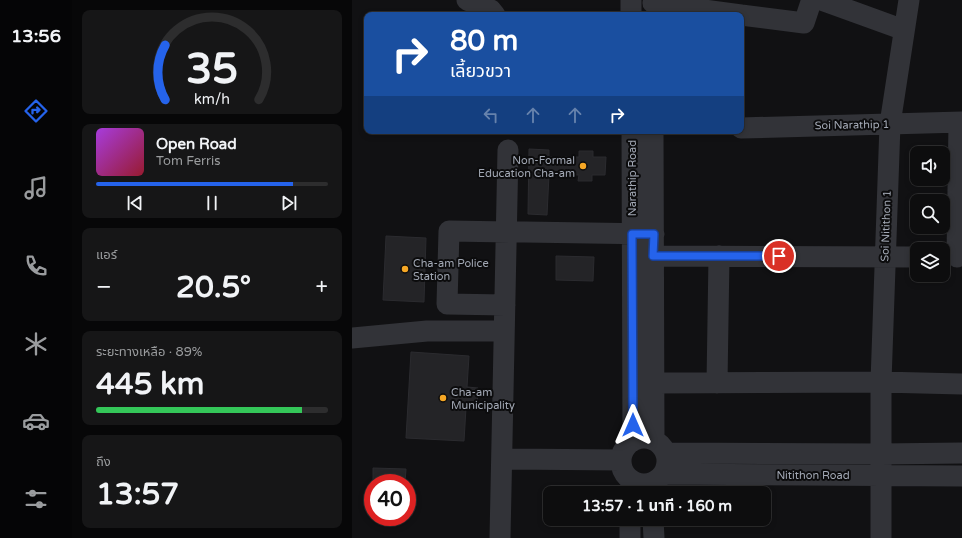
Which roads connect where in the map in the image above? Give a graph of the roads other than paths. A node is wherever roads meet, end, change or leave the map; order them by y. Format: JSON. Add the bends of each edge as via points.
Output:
{"nodes":[{"id":1,"x":467,"y":0,"type":"edge"},
{"id":2,"x":631,"y":0,"type":"edge"},
{"id":3,"x":814,"y":0,"type":"edge"},
{"id":4,"x":821,"y":0,"type":"edge"},
{"id":5,"x":909,"y":0,"type":"edge"},
{"id":6,"x":654,"y":6,"type":"edge"},
{"id":7,"x":493,"y":12,"type":"edge"},
{"id":8,"x":631,"y":12,"type":"edge"},
{"id":9,"x":712,"y":12,"type":"edge"},
{"id":10,"x":744,"y":15,"type":"edge"},
{"id":11,"x":904,"y":30,"type":"junction"},
{"id":12,"x":960,"y":122,"type":"edge"},
{"id":13,"x":890,"y":124,"type":"junction"},
{"id":14,"x":744,"y":128,"type":"edge"},
{"id":15,"x":632,"y":134,"type":"edge"},
{"id":16,"x":653,"y":134,"type":"edge"},
{"id":17,"x":508,"y":150,"type":"dead end"},
{"id":18,"x":507,"y":232,"type":"junction"},
{"id":19,"x":632,"y":234,"type":"junction"},
{"id":20,"x":654,"y":234,"type":"junction"},
{"id":21,"x":653,"y":256,"type":"junction"},
{"id":22,"x":719,"y":256,"type":"junction"},
{"id":23,"x":885,"y":256,"type":"junction"},
{"id":24,"x":910,"y":257,"type":"edge"},
{"id":25,"x":954,"y":257,"type":"edge"},
{"id":26,"x":505,"y":306,"type":"junction"},
{"id":27,"x":504,"y":331,"type":"junction"},
{"id":28,"x":352,"y":338,"type":"edge"},
{"id":29,"x":881,"y":382,"type":"junction"},
{"id":30,"x":654,"y":383,"type":"junction"},
{"id":31,"x":717,"y":383,"type":"junction"},
{"id":32,"x":962,"y":384,"type":"edge"},
{"id":33,"x":633,"y":440,"type":"junction"},
{"id":34,"x":660,"y":446,"type":"junction"},
{"id":35,"x":962,"y":453,"type":"edge"},
{"id":36,"x":881,"y":454,"type":"junction"},
{"id":37,"x":502,"y":459,"type":"junction"},
{"id":38,"x":621,"y":460,"type":"junction"},
{"id":39,"x":881,"y":475,"type":"junction"},
{"id":40,"x":962,"y":476,"type":"edge"},
{"id":41,"x":657,"y":483,"type":"edge"},
{"id":42,"x":630,"y":486,"type":"edge"},
{"id":43,"x":630,"y":526,"type":"edge"},
{"id":44,"x":653,"y":526,"type":"edge"},
{"id":45,"x":500,"y":538,"type":"edge"},
{"id":46,"x":630,"y":538,"type":"edge"},
{"id":47,"x":654,"y":538,"type":"edge"},
{"id":48,"x":881,"y":538,"type":"edge"}],
"edges":[{"from":1,"to":7,"type":"street"},
{"from":2,"to":8,"type":"street"},
{"from":3,"to":10,"type":"street","via":[[804,23]]},
{"from":4,"to":11,"type":"street"},
{"from":5,"to":11,"type":"street","name":"Soi Nitithon 1"},
{"from":6,"to":9,"type":"street"},
{"from":11,"to":13,"type":"street","name":"Soi Nitithon 1"},
{"from":12,"to":13,"type":"street","name":"Soi Narathip 1"},
{"from":12,"to":25,"type":"street"},
{"from":13,"to":14,"type":"street","name":"Soi Narathip 1"},
{"from":13,"to":23,"type":"street","name":"Soi Nitithon 1"},
{"from":15,"to":19,"type":"street","name":"Narathip Road"},
{"from":16,"to":20,"type":"street","name":"Narathip Road"},
{"from":17,"to":18,"type":"street"},
{"from":18,"to":19,"type":"street"},
{"from":18,"to":26,"type":"street"},
{"from":18,"to":26,"type":"street","via":[[449,231],[447,304]]},
{"from":19,"to":20,"type":"street"},
{"from":19,"to":33,"type":"street","name":"Narathip Road"},
{"from":20,"to":21,"type":"street","name":"Narathip Road"},
{"from":21,"to":22,"type":"street"},
{"from":21,"to":30,"type":"street","name":"Narathip Road"},
{"from":22,"to":23,"type":"street"},
{"from":22,"to":31,"type":"street"},
{"from":23,"to":24,"type":"street"},
{"from":23,"to":29,"type":"street","name":"Soi Nitithon 1"},
{"from":26,"to":27,"type":"street"},
{"from":27,"to":28,"type":"street","via":[[427,331]]},
{"from":27,"to":37,"type":"street"},
{"from":29,"to":31,"type":"street"},
{"from":29,"to":32,"type":"street"},
{"from":29,"to":36,"type":"street","name":"Soi Nitithon 1"},
{"from":30,"to":31,"type":"street"},
{"from":30,"to":34,"type":"street","name":"Narathip Road"},
{"from":33,"to":34,"type":"street","via":[[643,437]]},
{"from":33,"to":38,"type":"street","via":[[624,449]]},
{"from":34,"to":36,"type":"street","name":"Nitithon Road"},
{"from":34,"to":41,"type":"street","via":[[668,463],[666,471]]},
{"from":35,"to":36,"type":"street","name":"Nitithon Road"},
{"from":36,"to":39,"type":"street","name":"Soi Nitithon 1"},
{"from":37,"to":38,"type":"street"},
{"from":37,"to":45,"type":"street"},
{"from":38,"to":42,"type":"street"},
{"from":39,"to":40,"type":"street","name":"Nitithon Road"},
{"from":39,"to":41,"type":"street","name":"Nitithon Road"},
{"from":39,"to":48,"type":"street","name":"Soi Nitithon 1"},
{"from":41,"to":42,"type":"street"},
{"from":43,"to":46,"type":"street"},
{"from":44,"to":47,"type":"street"}]}
